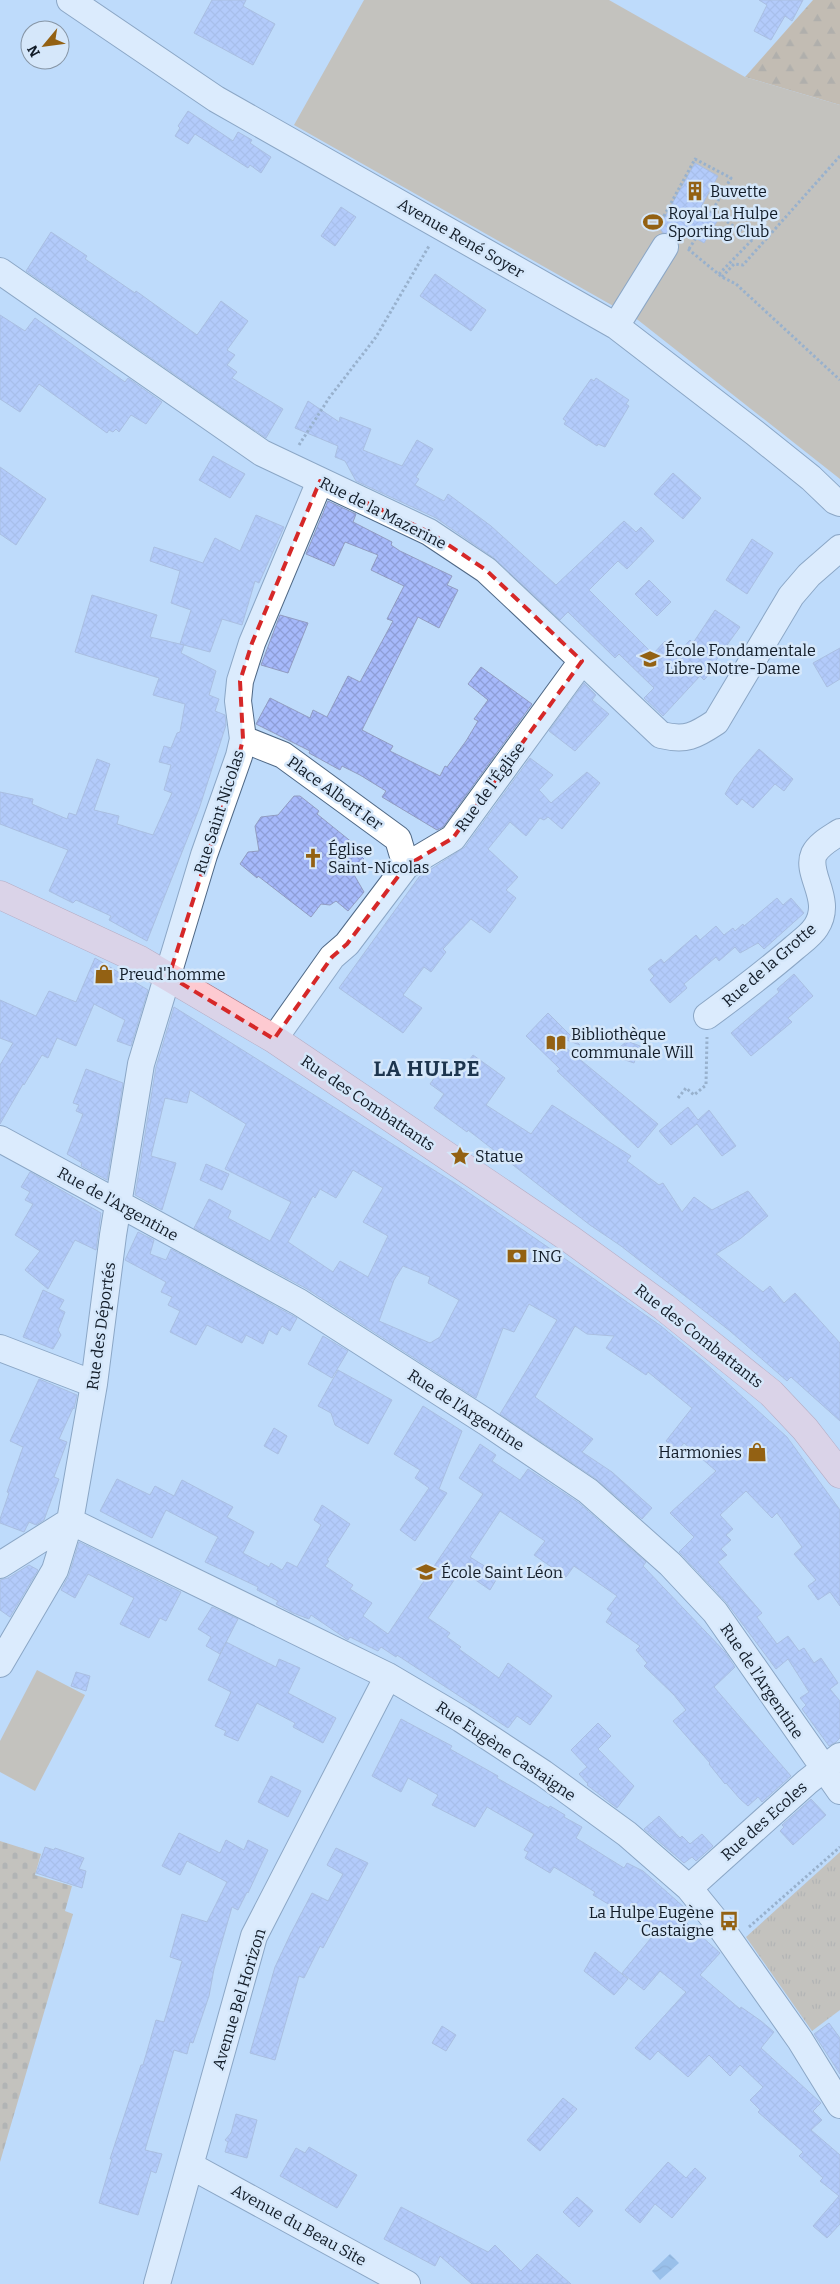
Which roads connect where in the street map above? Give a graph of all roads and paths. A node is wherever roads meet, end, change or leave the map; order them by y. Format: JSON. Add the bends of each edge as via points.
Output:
{"nodes":[{"id":1,"x":70,"y":0,"type":"edge"},
{"id":2,"x":840,"y":156,"type":"edge"},
{"id":3,"x":702,"y":205,"type":"dead end"},
{"id":4,"x":711,"y":212,"type":"junction"},
{"id":5,"x":441,"y":226,"type":"junction"},
{"id":6,"x":696,"y":238,"type":"dead end"},
{"id":7,"x":677,"y":248,"type":"junction"},
{"id":8,"x":0,"y":271,"type":"edge"},
{"id":9,"x":721,"y":276,"type":"junction"},
{"id":10,"x":616,"y":326,"type":"junction"},
{"id":11,"x":840,"y":380,"type":"edge"},
{"id":12,"x":290,"y":466,"type":"junction"},
{"id":13,"x":320,"y":481,"type":"junction"},
{"id":14,"x":838,"y":506,"type":"edge"},
{"id":15,"x":840,"y":548,"type":"edge"},
{"id":16,"x":582,"y":661,"type":"junction"},
{"id":17,"x":242,"y":739,"type":"junction"},
{"id":18,"x":840,"y":832,"type":"edge"},
{"id":19,"x":406,"y":866,"type":"junction"},
{"id":20,"x":0,"y":895,"type":"edge"},
{"id":21,"x":169,"y":976,"type":"junction"},
{"id":22,"x":707,"y":1016,"type":"joint"},
{"id":23,"x":274,"y":1039,"type":"junction"},
{"id":24,"x":678,"y":1098,"type":"dead end"},
{"id":25,"x":0,"y":1138,"type":"edge"},
{"id":26,"x":118,"y":1204,"type":"junction"},
{"id":27,"x":0,"y":1348,"type":"edge"},
{"id":28,"x":94,"y":1384,"type":"junction"},
{"id":29,"x":840,"y":1474,"type":"edge"},
{"id":30,"x":70,"y":1521,"type":"junction"},
{"id":31,"x":0,"y":1565,"type":"edge"},
{"id":32,"x":0,"y":1664,"type":"edge"},
{"id":33,"x":388,"y":1676,"type":"junction"},
{"id":34,"x":832,"y":1763,"type":"edge"},
{"id":35,"x":840,"y":1792,"type":"edge"},
{"id":36,"x":840,"y":1847,"type":"edge"},
{"id":37,"x":689,"y":1888,"type":"junction"},
{"id":38,"x":731,"y":1942,"type":"junction"},
{"id":39,"x":840,"y":2105,"type":"edge"},
{"id":40,"x":190,"y":2166,"type":"junction"},
{"id":41,"x":157,"y":2284,"type":"edge"},
{"id":42,"x":406,"y":2284,"type":"edge"}],
"edges":[{"from":1,"to":5,"type":"street","name":"Avenue René Soyer","via":[[216,99]]},
{"from":2,"to":9,"type":"path","via":[[743,265],[734,264]]},
{"from":3,"to":4,"type":"path","bridge":true},
{"from":4,"to":7,"type":"path","via":[[731,178],[695,159],[658,228]]},
{"from":4,"to":9,"type":"path","bridge":true,"via":[[753,239]]},
{"from":5,"to":10,"type":"street","name":"Avenue René Soyer"},
{"from":5,"to":12,"type":"path","via":[[376,337],[302,436]]},
{"from":6,"to":7,"type":"path"},
{"from":7,"to":9,"type":"path"},
{"from":7,"to":10,"type":"street"},
{"from":8,"to":12,"type":"street","name":"Rue de la Mazerine","via":[[262,453]]},
{"from":9,"to":11,"type":"path","via":[[736,284]]},
{"from":10,"to":14,"type":"street","name":"Avenue René Soyer","via":[[768,443]]},
{"from":12,"to":13,"type":"street","name":"Rue de la Mazerine"},
{"from":13,"to":16,"type":"street","name":"Rue de la Mazerine","via":[[429,532],[486,570]]},
{"from":13,"to":17,"type":"street","name":"Rue Saint Nicolas","via":[[252,643],[240,681],[238,701]]},
{"from":15,"to":16,"type":"street","name":"Rue de la Mazerine","via":[[791,596],[716,722],[699,734],[680,740],[661,736]]},
{"from":16,"to":19,"type":"street","name":"Rue de l'Église","via":[[453,838]]},
{"from":17,"to":19,"type":"street","name":"Place Albert Ier","via":[[283,755],[398,839]]},
{"from":17,"to":21,"type":"street","name":"Rue Saint Nicolas"},
{"from":18,"to":22,"type":"street","name":"Rue de la Grotte","via":[[814,855],[813,870],[822,896],[822,916],[816,928],[762,975]]},
{"from":19,"to":23,"type":"street","name":"Rue de l'Église","via":[[347,944],[332,957]]},
{"from":20,"to":21,"type":"main road","name":"Rue des Combattants"},
{"from":21,"to":23,"type":"main road","name":"Rue des Combattants"},
{"from":21,"to":26,"type":"street","name":"Rue des Déportés","via":[[141,1064]]},
{"from":22,"to":24,"type":"path","via":[[706,1085],[694,1095],[686,1088]]},
{"from":23,"to":29,"type":"main road","name":"Rue des Combattants","via":[[570,1239],[664,1307],[771,1393]]},
{"from":25,"to":26,"type":"street","name":"Rue de l'Argentine"},
{"from":26,"to":28,"type":"street","name":"Rue des Déportés"},
{"from":26,"to":34,"type":"street","name":"Rue de l'Argentine","via":[[299,1302],[588,1491],[670,1564],[715,1612]]},
{"from":27,"to":28,"type":"street"},
{"from":28,"to":30,"type":"street","name":"Rue des Déportés"},
{"from":30,"to":31,"type":"street"},
{"from":30,"to":32,"type":"street","name":"Rue des Déportés","via":[[55,1570]]},
{"from":30,"to":33,"type":"street","name":"Rue Eugène Castaigne"},
{"from":33,"to":37,"type":"street","name":"Rue Eugène Castaigne","via":[[543,1773],[627,1834]]},
{"from":33,"to":40,"type":"street","name":"Avenue Bel Horizon","via":[[254,1936]]},
{"from":34,"to":35,"type":"street","name":"Rue de l'Argentine"},
{"from":34,"to":37,"type":"street","name":"Rue des Ecoles"},
{"from":36,"to":38,"type":"path"},
{"from":37,"to":38,"type":"street","name":"Rue Eugène Castaigne"},
{"from":38,"to":39,"type":"street","name":"Rue Eugène Castaigne","via":[[800,2040]]},
{"from":40,"to":41,"type":"street","name":"Avenue Bel Horizon"},
{"from":40,"to":42,"type":"street","name":"Avenue du Beau Site"}]}
